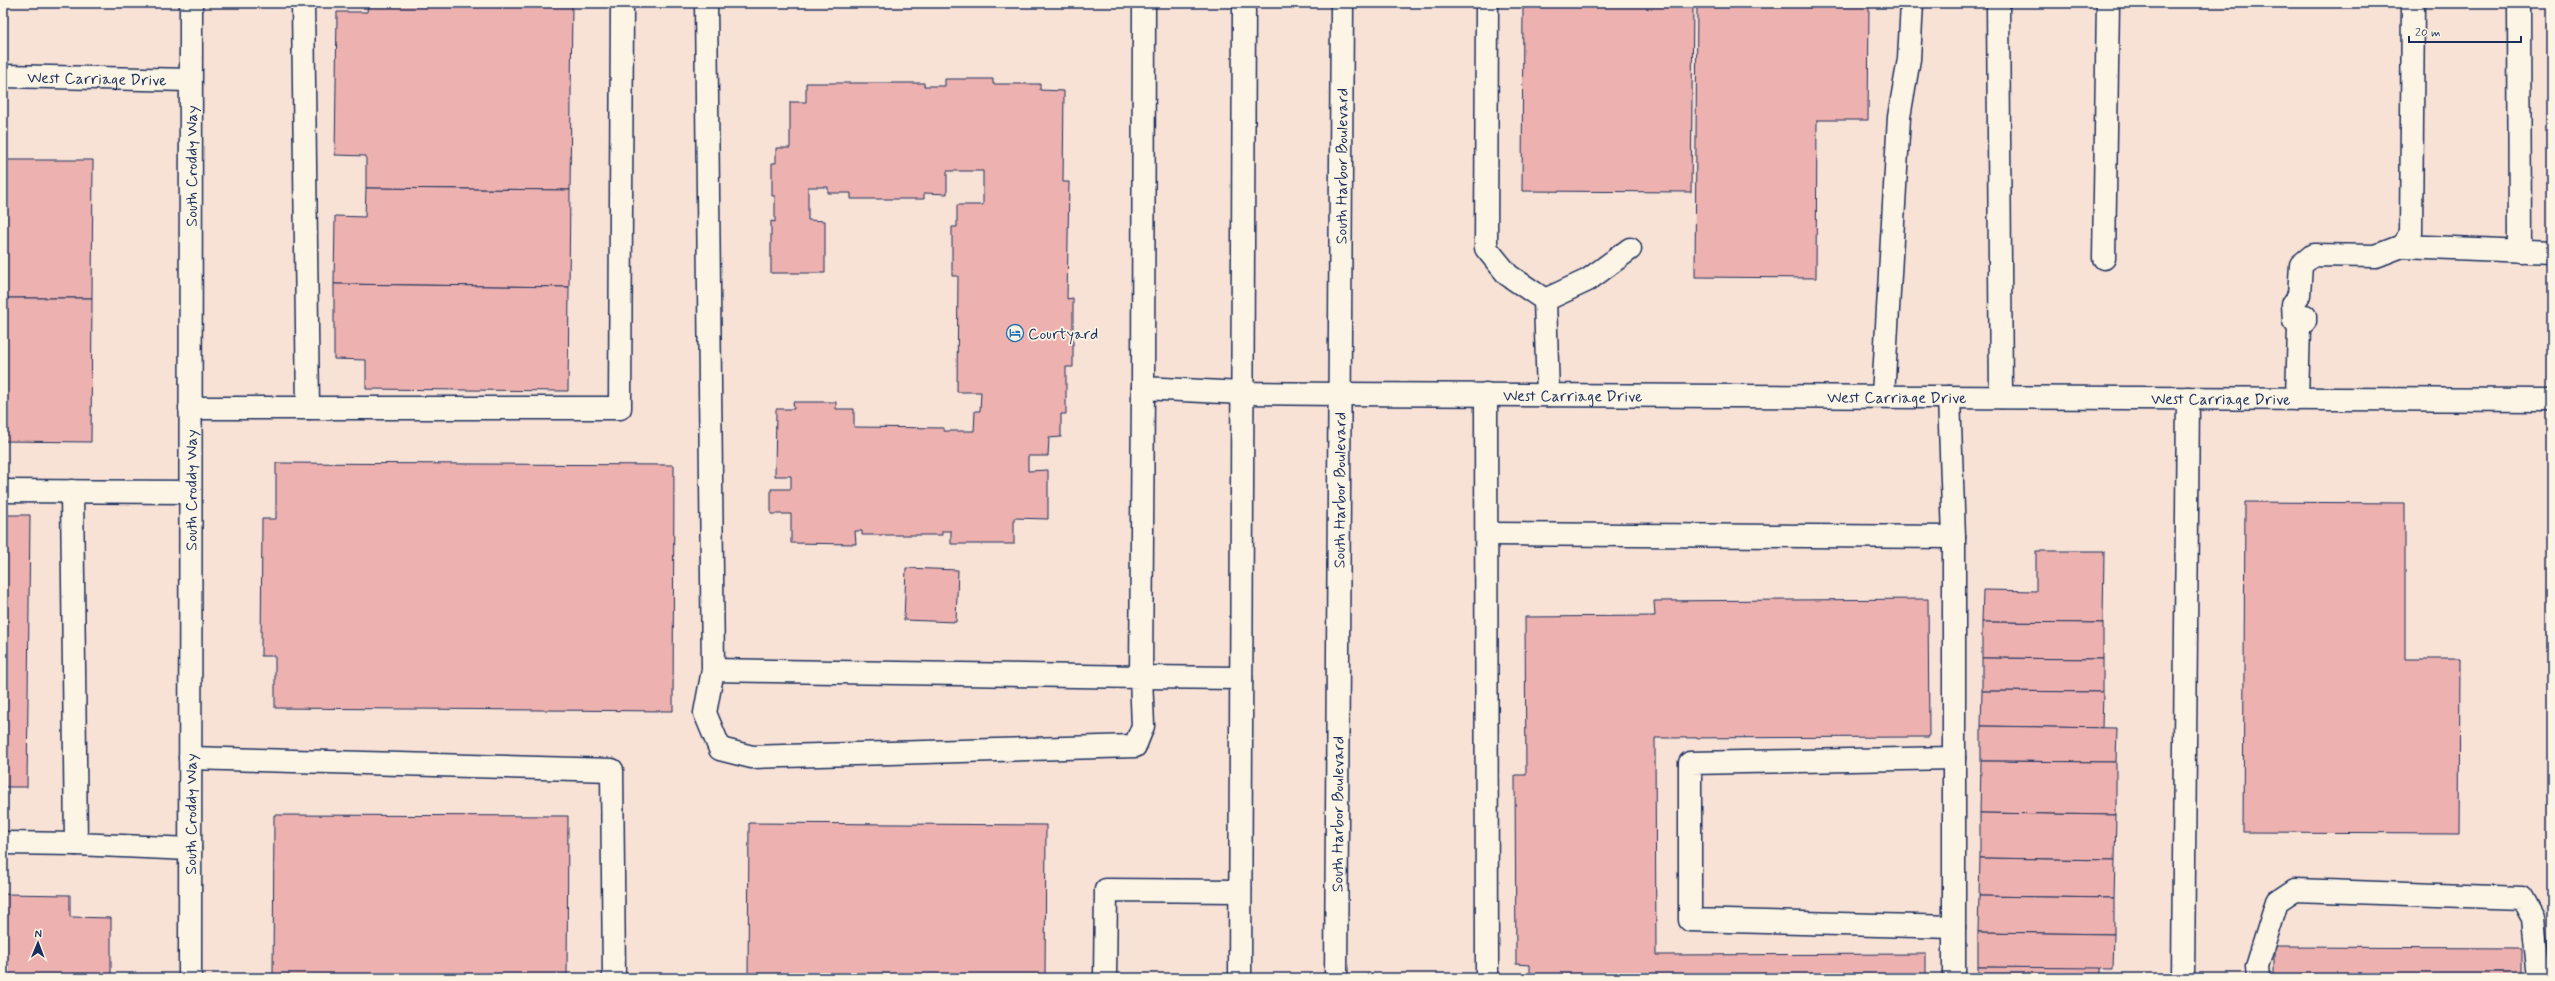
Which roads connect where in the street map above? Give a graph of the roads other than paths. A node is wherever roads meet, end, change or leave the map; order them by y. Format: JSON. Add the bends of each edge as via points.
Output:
{"nodes":[{"id":1,"x":191,"y":3,"type":"edge"},
{"id":2,"x":303,"y":3,"type":"edge"},
{"id":3,"x":622,"y":3,"type":"edge"},
{"id":4,"x":706,"y":3,"type":"edge"},
{"id":5,"x":1144,"y":3,"type":"edge"},
{"id":6,"x":1244,"y":3,"type":"edge"},
{"id":7,"x":1342,"y":3,"type":"edge"},
{"id":8,"x":1487,"y":3,"type":"edge"},
{"id":9,"x":1912,"y":3,"type":"edge"},
{"id":10,"x":1998,"y":3,"type":"edge"},
{"id":11,"x":2108,"y":3,"type":"edge"},
{"id":12,"x":2412,"y":3,"type":"edge"},
{"id":13,"x":2519,"y":3,"type":"edge"},
{"id":14,"x":3,"y":76,"type":"edge"},
{"id":15,"x":190,"y":80,"type":"junction"},
{"id":16,"x":2402,"y":246,"type":"junction"},
{"id":17,"x":1630,"y":250,"type":"dead end"},
{"id":18,"x":2520,"y":251,"type":"junction"},
{"id":19,"x":2552,"y":252,"type":"edge"},
{"id":20,"x":2104,"y":258,"type":"dead end"},
{"id":21,"x":1545,"y":300,"type":"junction"},
{"id":22,"x":1143,"y":388,"type":"junction"},
{"id":23,"x":1242,"y":393,"type":"junction"},
{"id":24,"x":1340,"y":394,"type":"junction"},
{"id":25,"x":1486,"y":394,"type":"junction"},
{"id":26,"x":1548,"y":395,"type":"junction"},
{"id":27,"x":1883,"y":396,"type":"junction"},
{"id":28,"x":1949,"y":397,"type":"junction"},
{"id":29,"x":2001,"y":397,"type":"junction"},
{"id":30,"x":2188,"y":398,"type":"junction"},
{"id":31,"x":2297,"y":399,"type":"junction"},
{"id":32,"x":2552,"y":400,"type":"edge"},
{"id":33,"x":190,"y":408,"type":"junction"},
{"id":34,"x":308,"y":408,"type":"junction"},
{"id":35,"x":3,"y":491,"type":"edge"},
{"id":36,"x":72,"y":491,"type":"junction"},
{"id":37,"x":190,"y":492,"type":"junction"},
{"id":38,"x":1488,"y":534,"type":"junction"},
{"id":39,"x":1954,"y":537,"type":"junction"},
{"id":40,"x":713,"y":670,"type":"junction"},
{"id":41,"x":1141,"y":677,"type":"junction"},
{"id":42,"x":1241,"y":678,"type":"junction"},
{"id":43,"x":190,"y":758,"type":"junction"},
{"id":44,"x":1954,"y":758,"type":"junction"},
{"id":45,"x":3,"y":843,"type":"edge"},
{"id":46,"x":76,"y":844,"type":"junction"},
{"id":47,"x":190,"y":849,"type":"junction"},
{"id":48,"x":1240,"y":891,"type":"junction"},
{"id":49,"x":1954,"y":927,"type":"junction"},
{"id":50,"x":190,"y":978,"type":"edge"},
{"id":51,"x":614,"y":978,"type":"edge"},
{"id":52,"x":1105,"y":978,"type":"edge"},
{"id":53,"x":1240,"y":978,"type":"edge"},
{"id":54,"x":1336,"y":978,"type":"edge"},
{"id":55,"x":1487,"y":978,"type":"edge"},
{"id":56,"x":1954,"y":978,"type":"edge"},
{"id":57,"x":2183,"y":978,"type":"edge"},
{"id":58,"x":2258,"y":978,"type":"edge"},
{"id":59,"x":2539,"y":978,"type":"edge"}],
"edges":[{"from":1,"to":15,"type":"street","name":"South Croddy Way"},
{"from":2,"to":34,"type":"street"},
{"from":3,"to":34,"type":"street","via":[[620,408]]},
{"from":4,"to":40,"type":"street"},
{"from":5,"to":22,"type":"street"},
{"from":6,"to":23,"type":"street"},
{"from":7,"to":24,"type":"street","name":"South Harbor Boulevard"},
{"from":8,"to":21,"type":"street","via":[[1486,248],[1508,275]]},
{"from":9,"to":27,"type":"street","via":[[1909,59],[1899,117]]},
{"from":10,"to":29,"type":"street"},
{"from":11,"to":20,"type":"street"},
{"from":12,"to":16,"type":"street","via":[[2411,233]]},
{"from":13,"to":18,"type":"street"},
{"from":14,"to":15,"type":"street","name":"West Carriage Drive"},
{"from":15,"to":33,"type":"street","name":"South Croddy Way"},
{"from":16,"to":18,"type":"street"},
{"from":16,"to":31,"type":"street","via":[[2376,256],[2313,255],[2301,265],[2299,295],[2305,304],[2305,321],[2299,327]]},
{"from":17,"to":21,"type":"street","via":[[1588,280]]},
{"from":18,"to":19,"type":"street"},
{"from":21,"to":26,"type":"street"},
{"from":22,"to":23,"type":"street","name":"West Carriage Drive"},
{"from":22,"to":41,"type":"street"},
{"from":23,"to":24,"type":"street","name":"West Carriage Drive"},
{"from":23,"to":42,"type":"street"},
{"from":24,"to":25,"type":"street","name":"West Carriage Drive"},
{"from":24,"to":54,"type":"street","name":"South Harbor Boulevard"},
{"from":25,"to":26,"type":"street","name":"West Carriage Drive"},
{"from":25,"to":38,"type":"street"},
{"from":26,"to":27,"type":"street","name":"West Carriage Drive"},
{"from":27,"to":28,"type":"street","name":"West Carriage Drive"},
{"from":28,"to":29,"type":"street","name":"West Carriage Drive"},
{"from":28,"to":39,"type":"street"},
{"from":29,"to":30,"type":"street","name":"West Carriage Drive"},
{"from":30,"to":31,"type":"street","name":"West Carriage Drive"},
{"from":30,"to":57,"type":"street"},
{"from":31,"to":32,"type":"street","name":"West Carriage Drive"},
{"from":33,"to":34,"type":"street"},
{"from":33,"to":37,"type":"street","name":"South Croddy Way"},
{"from":35,"to":36,"type":"street"},
{"from":36,"to":37,"type":"street"},
{"from":36,"to":46,"type":"street"},
{"from":37,"to":43,"type":"street","name":"South Croddy Way"},
{"from":38,"to":39,"type":"street"},
{"from":38,"to":55,"type":"street"},
{"from":39,"to":44,"type":"street"},
{"from":40,"to":41,"type":"street"},
{"from":40,"to":41,"type":"street","via":[[705,713],[720,749],[752,757],[1135,746],[1143,726]]},
{"from":41,"to":42,"type":"street"},
{"from":42,"to":48,"type":"street"},
{"from":43,"to":47,"type":"street","name":"South Croddy Way"},
{"from":43,"to":51,"type":"street","via":[[612,770]]},
{"from":44,"to":49,"type":"street"},
{"from":44,"to":49,"type":"street","via":[[1690,763],[1690,920]]},
{"from":45,"to":46,"type":"street"},
{"from":46,"to":47,"type":"street"},
{"from":47,"to":50,"type":"street","name":"South Croddy Way"},
{"from":48,"to":52,"type":"street","via":[[1106,890]]},
{"from":48,"to":53,"type":"street"},
{"from":49,"to":56,"type":"street"},
{"from":58,"to":59,"type":"street","via":[[2258,966],[2277,902],[2294,890],[2522,898],[2533,918]]}]}
